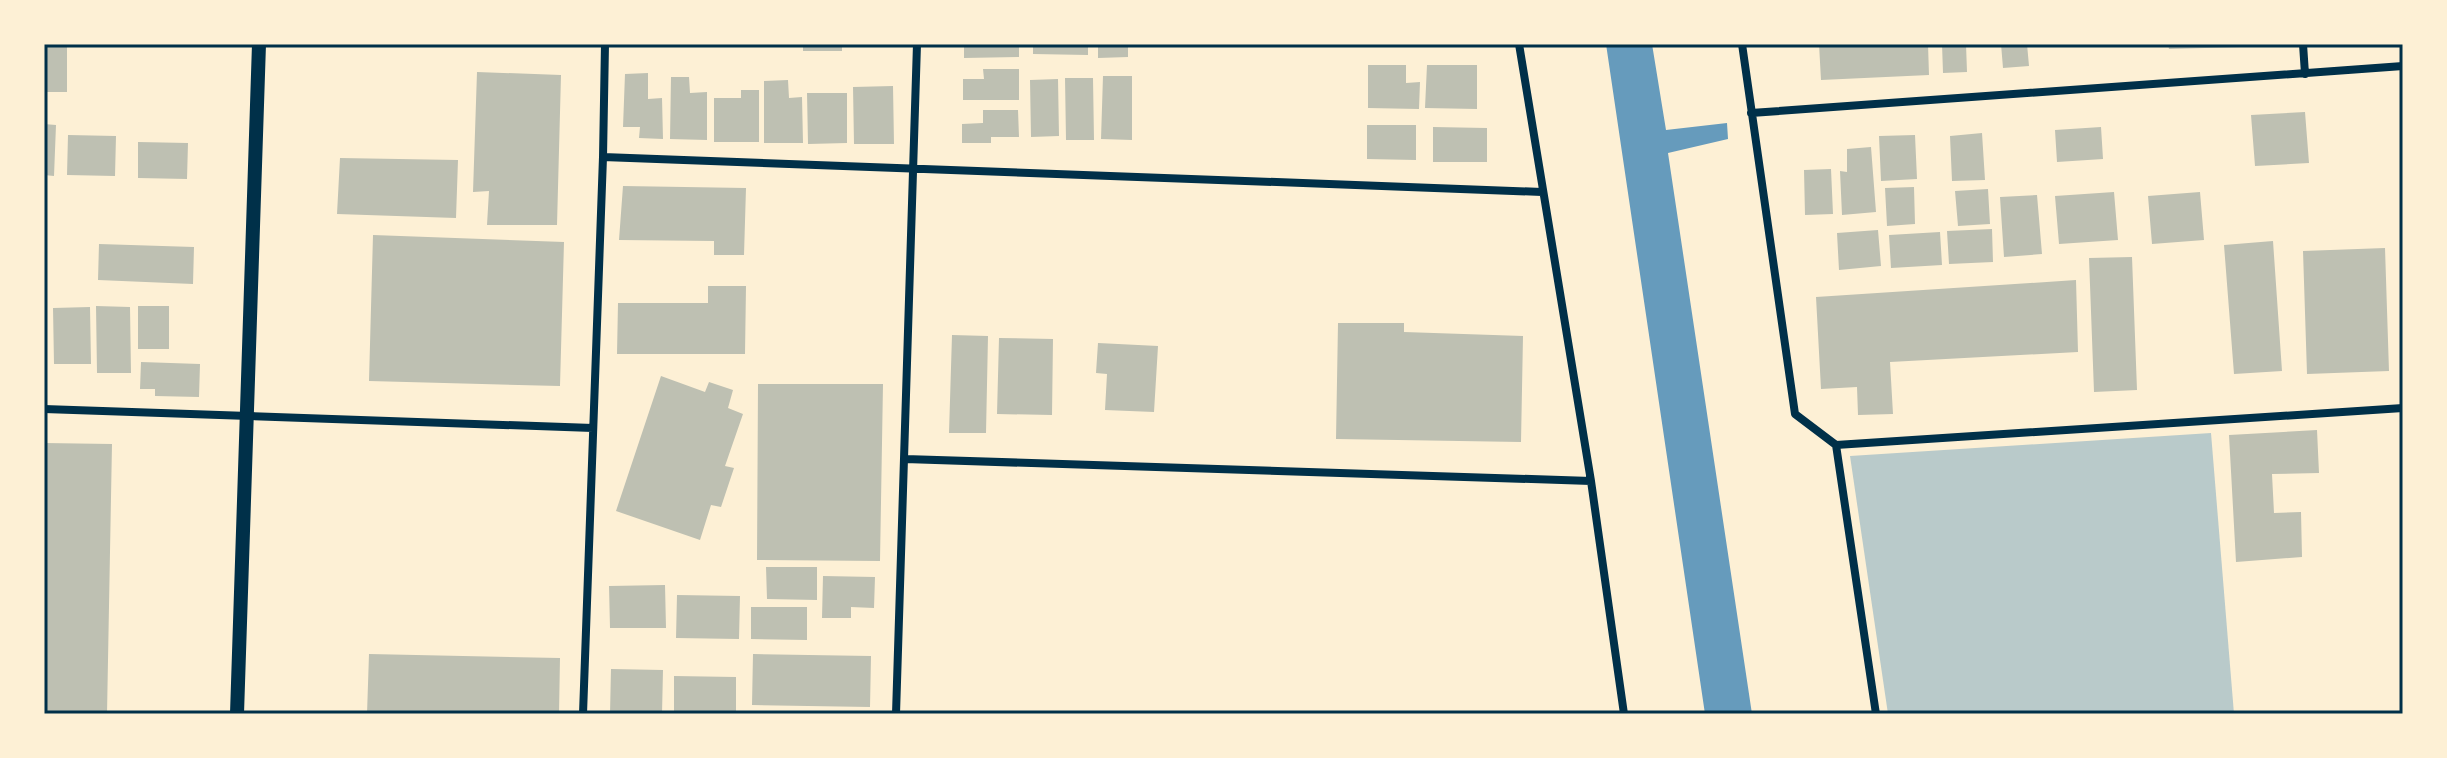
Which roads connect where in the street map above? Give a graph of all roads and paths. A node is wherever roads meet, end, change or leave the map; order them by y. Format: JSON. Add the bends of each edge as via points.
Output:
{"nodes":[{"id":1,"x":259,"y":44,"type":"edge"},
{"id":2,"x":605,"y":44,"type":"edge"},
{"id":3,"x":917,"y":44,"type":"edge"},
{"id":4,"x":1519,"y":44,"type":"edge"},
{"id":5,"x":1742,"y":44,"type":"edge"},
{"id":6,"x":2303,"y":44,"type":"edge"},
{"id":7,"x":2403,"y":66,"type":"edge"},
{"id":8,"x":2305,"y":74,"type":"junction"},
{"id":9,"x":1751,"y":113,"type":"junction"},
{"id":10,"x":603,"y":157,"type":"junction"},
{"id":11,"x":915,"y":170,"type":"junction"},
{"id":12,"x":1542,"y":192,"type":"junction"},
{"id":13,"x":2403,"y":408,"type":"edge"},
{"id":14,"x":44,"y":409,"type":"edge"},
{"id":15,"x":247,"y":415,"type":"junction"},
{"id":16,"x":593,"y":428,"type":"junction"},
{"id":17,"x":1836,"y":445,"type":"junction"},
{"id":18,"x":905,"y":459,"type":"junction"},
{"id":19,"x":1591,"y":481,"type":"junction"},
{"id":20,"x":237,"y":714,"type":"edge"},
{"id":21,"x":583,"y":714,"type":"edge"},
{"id":22,"x":896,"y":714,"type":"edge"},
{"id":23,"x":1624,"y":714,"type":"edge"},
{"id":24,"x":1876,"y":714,"type":"edge"}],
"edges":[{"from":1,"to":15,"type":"street"},
{"from":2,"to":10,"type":"street"},
{"from":3,"to":11,"type":"street"},
{"from":4,"to":12,"type":"street"},
{"from":5,"to":9,"type":"street"},
{"from":6,"to":8,"type":"street"},
{"from":7,"to":8,"type":"street"},
{"from":8,"to":9,"type":"street"},
{"from":9,"to":17,"type":"street","via":[[1795,414]]},
{"from":10,"to":11,"type":"street"},
{"from":10,"to":16,"type":"street"},
{"from":11,"to":12,"type":"street"},
{"from":11,"to":18,"type":"street"},
{"from":12,"to":19,"type":"street"},
{"from":13,"to":17,"type":"street"},
{"from":14,"to":15,"type":"street"},
{"from":15,"to":16,"type":"street"},
{"from":15,"to":20,"type":"street"},
{"from":16,"to":21,"type":"street"},
{"from":17,"to":24,"type":"street"},
{"from":18,"to":19,"type":"street"},
{"from":18,"to":22,"type":"street"},
{"from":19,"to":23,"type":"street"}]}
